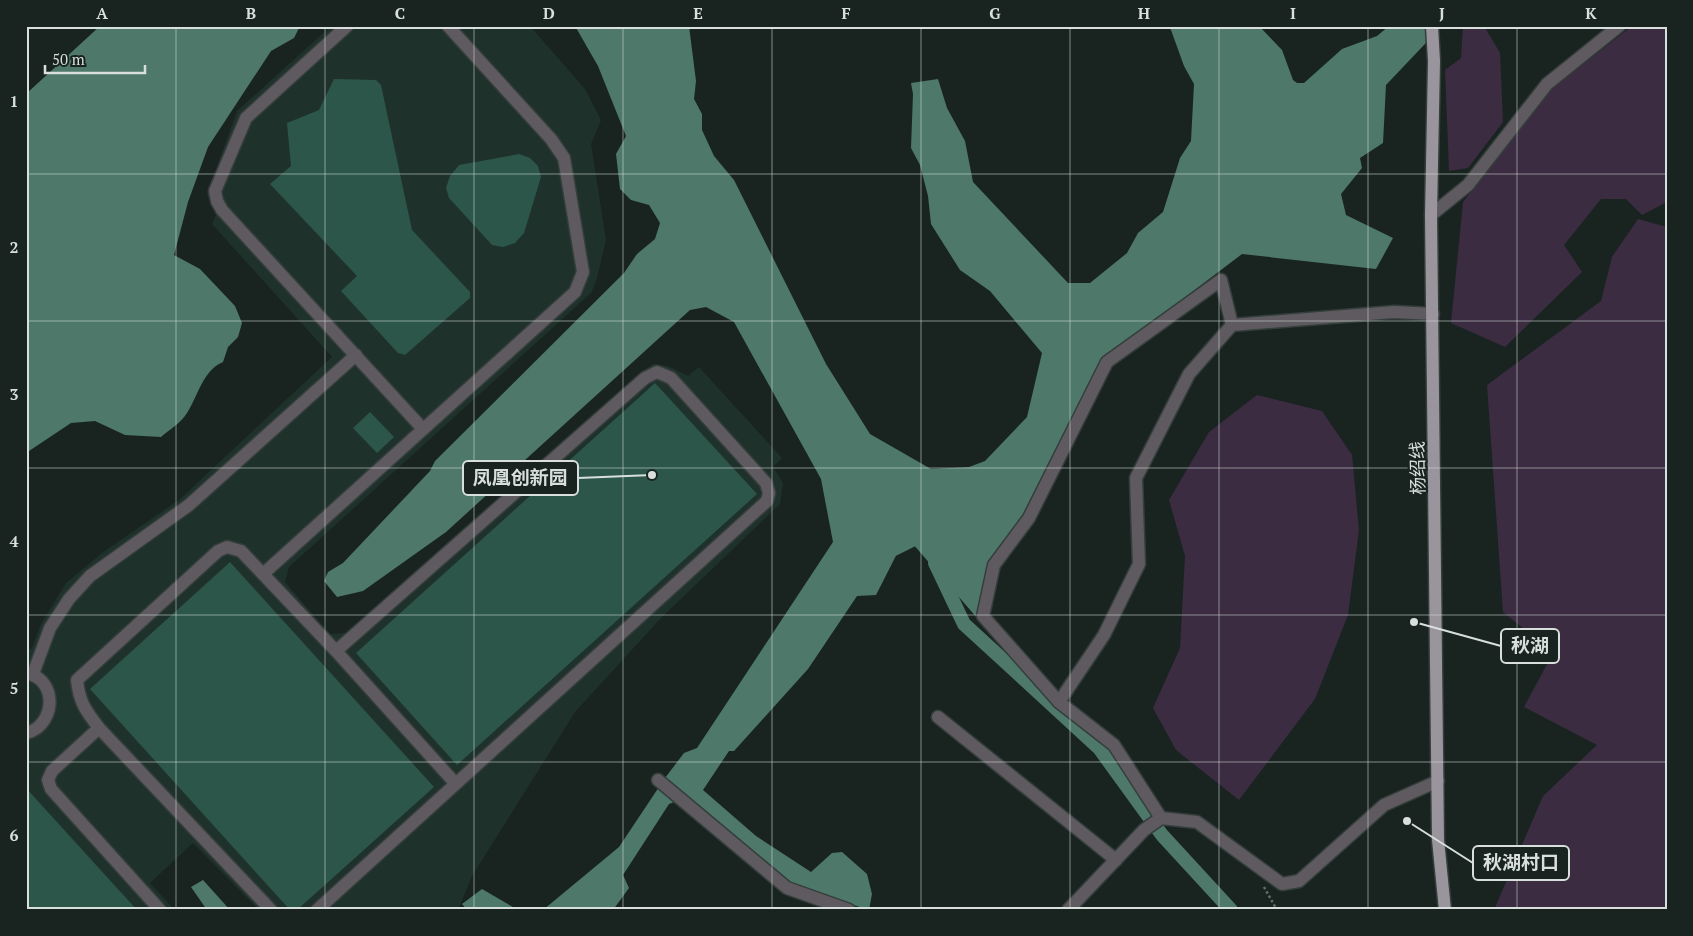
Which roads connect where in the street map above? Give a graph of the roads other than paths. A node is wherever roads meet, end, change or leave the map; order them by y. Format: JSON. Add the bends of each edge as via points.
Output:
{"nodes":[{"id":1,"x":347,"y":26,"type":"edge"},
{"id":2,"x":448,"y":26,"type":"edge"},
{"id":3,"x":1432,"y":26,"type":"edge"},
{"id":4,"x":1619,"y":26,"type":"edge"},
{"id":5,"x":1432,"y":215,"type":"junction"},
{"id":6,"x":1433,"y":314,"type":"junction"},
{"id":7,"x":1232,"y":325,"type":"junction"},
{"id":8,"x":356,"y":355,"type":"junction"},
{"id":9,"x":423,"y":429,"type":"junction"},
{"id":10,"x":263,"y":574,"type":"junction"},
{"id":11,"x":336,"y":651,"type":"junction"},
{"id":12,"x":30,"y":673,"type":"edge"},
{"id":13,"x":1059,"y":702,"type":"junction"},
{"id":14,"x":938,"y":717,"type":"dead end"},
{"id":15,"x":99,"y":728,"type":"junction"},
{"id":16,"x":26,"y":733,"type":"edge"},
{"id":17,"x":658,"y":780,"type":"dead end"},
{"id":18,"x":1438,"y":781,"type":"junction"},
{"id":19,"x":455,"y":783,"type":"junction"},
{"id":20,"x":1162,"y":818,"type":"junction"},
{"id":21,"x":1116,"y":860,"type":"junction"},
{"id":22,"x":160,"y":910,"type":"edge"},
{"id":23,"x":271,"y":910,"type":"edge"},
{"id":24,"x":316,"y":910,"type":"edge"},
{"id":25,"x":849,"y":910,"type":"edge"},
{"id":26,"x":1068,"y":910,"type":"edge"},
{"id":27,"x":1445,"y":910,"type":"edge"}],
"edges":[{"from":1,"to":8,"type":"street","via":[[246,118],[215,191],[222,210]]},
{"from":2,"to":9,"type":"street","via":[[551,139],[564,158],[583,272],[575,292]]},
{"from":3,"to":5,"type":"main road","name":"杨绍线"},
{"from":4,"to":5,"type":"street","via":[[1547,84],[1468,185]]},
{"from":5,"to":6,"type":"main road","name":"杨绍线"},
{"from":6,"to":7,"type":"street","via":[[1394,312]]},
{"from":6,"to":18,"type":"main road","name":"杨绍线"},
{"from":7,"to":13,"type":"street","via":[[1188,374],[1136,478],[1139,564],[1104,635]]},
{"from":7,"to":13,"type":"street","via":[[1221,280],[1107,362],[1028,518],[994,565],[983,616]]},
{"from":8,"to":9,"type":"street"},
{"from":8,"to":12,"type":"street","via":[[189,505],[90,576],[69,599],[50,628]]},
{"from":9,"to":10,"type":"street"},
{"from":10,"to":11,"type":"street"},
{"from":10,"to":15,"type":"street","via":[[241,551],[227,547],[218,551],[77,680],[83,707]]},
{"from":11,"to":19,"type":"street"},
{"from":11,"to":19,"type":"street","via":[[645,378],[658,372],[678,385],[766,483],[767,501]]},
{"from":12,"to":16,"type":"street","via":[[46,686],[51,704],[45,721]]},
{"from":13,"to":20,"type":"street","via":[[1114,744]]},
{"from":14,"to":21,"type":"street"},
{"from":15,"to":22,"type":"street","via":[[52,771],[48,780],[51,789]]},
{"from":15,"to":23,"type":"street"},
{"from":17,"to":25,"type":"street","via":[[787,888]]},
{"from":18,"to":20,"type":"street","via":[[1384,805],[1299,881],[1282,884],[1197,822]]},
{"from":18,"to":27,"type":"main road","name":"杨绍线","via":[[1438,840]]},
{"from":19,"to":24,"type":"street"},
{"from":20,"to":21,"type":"street","via":[[1144,830]]},
{"from":21,"to":26,"type":"street"}]}
